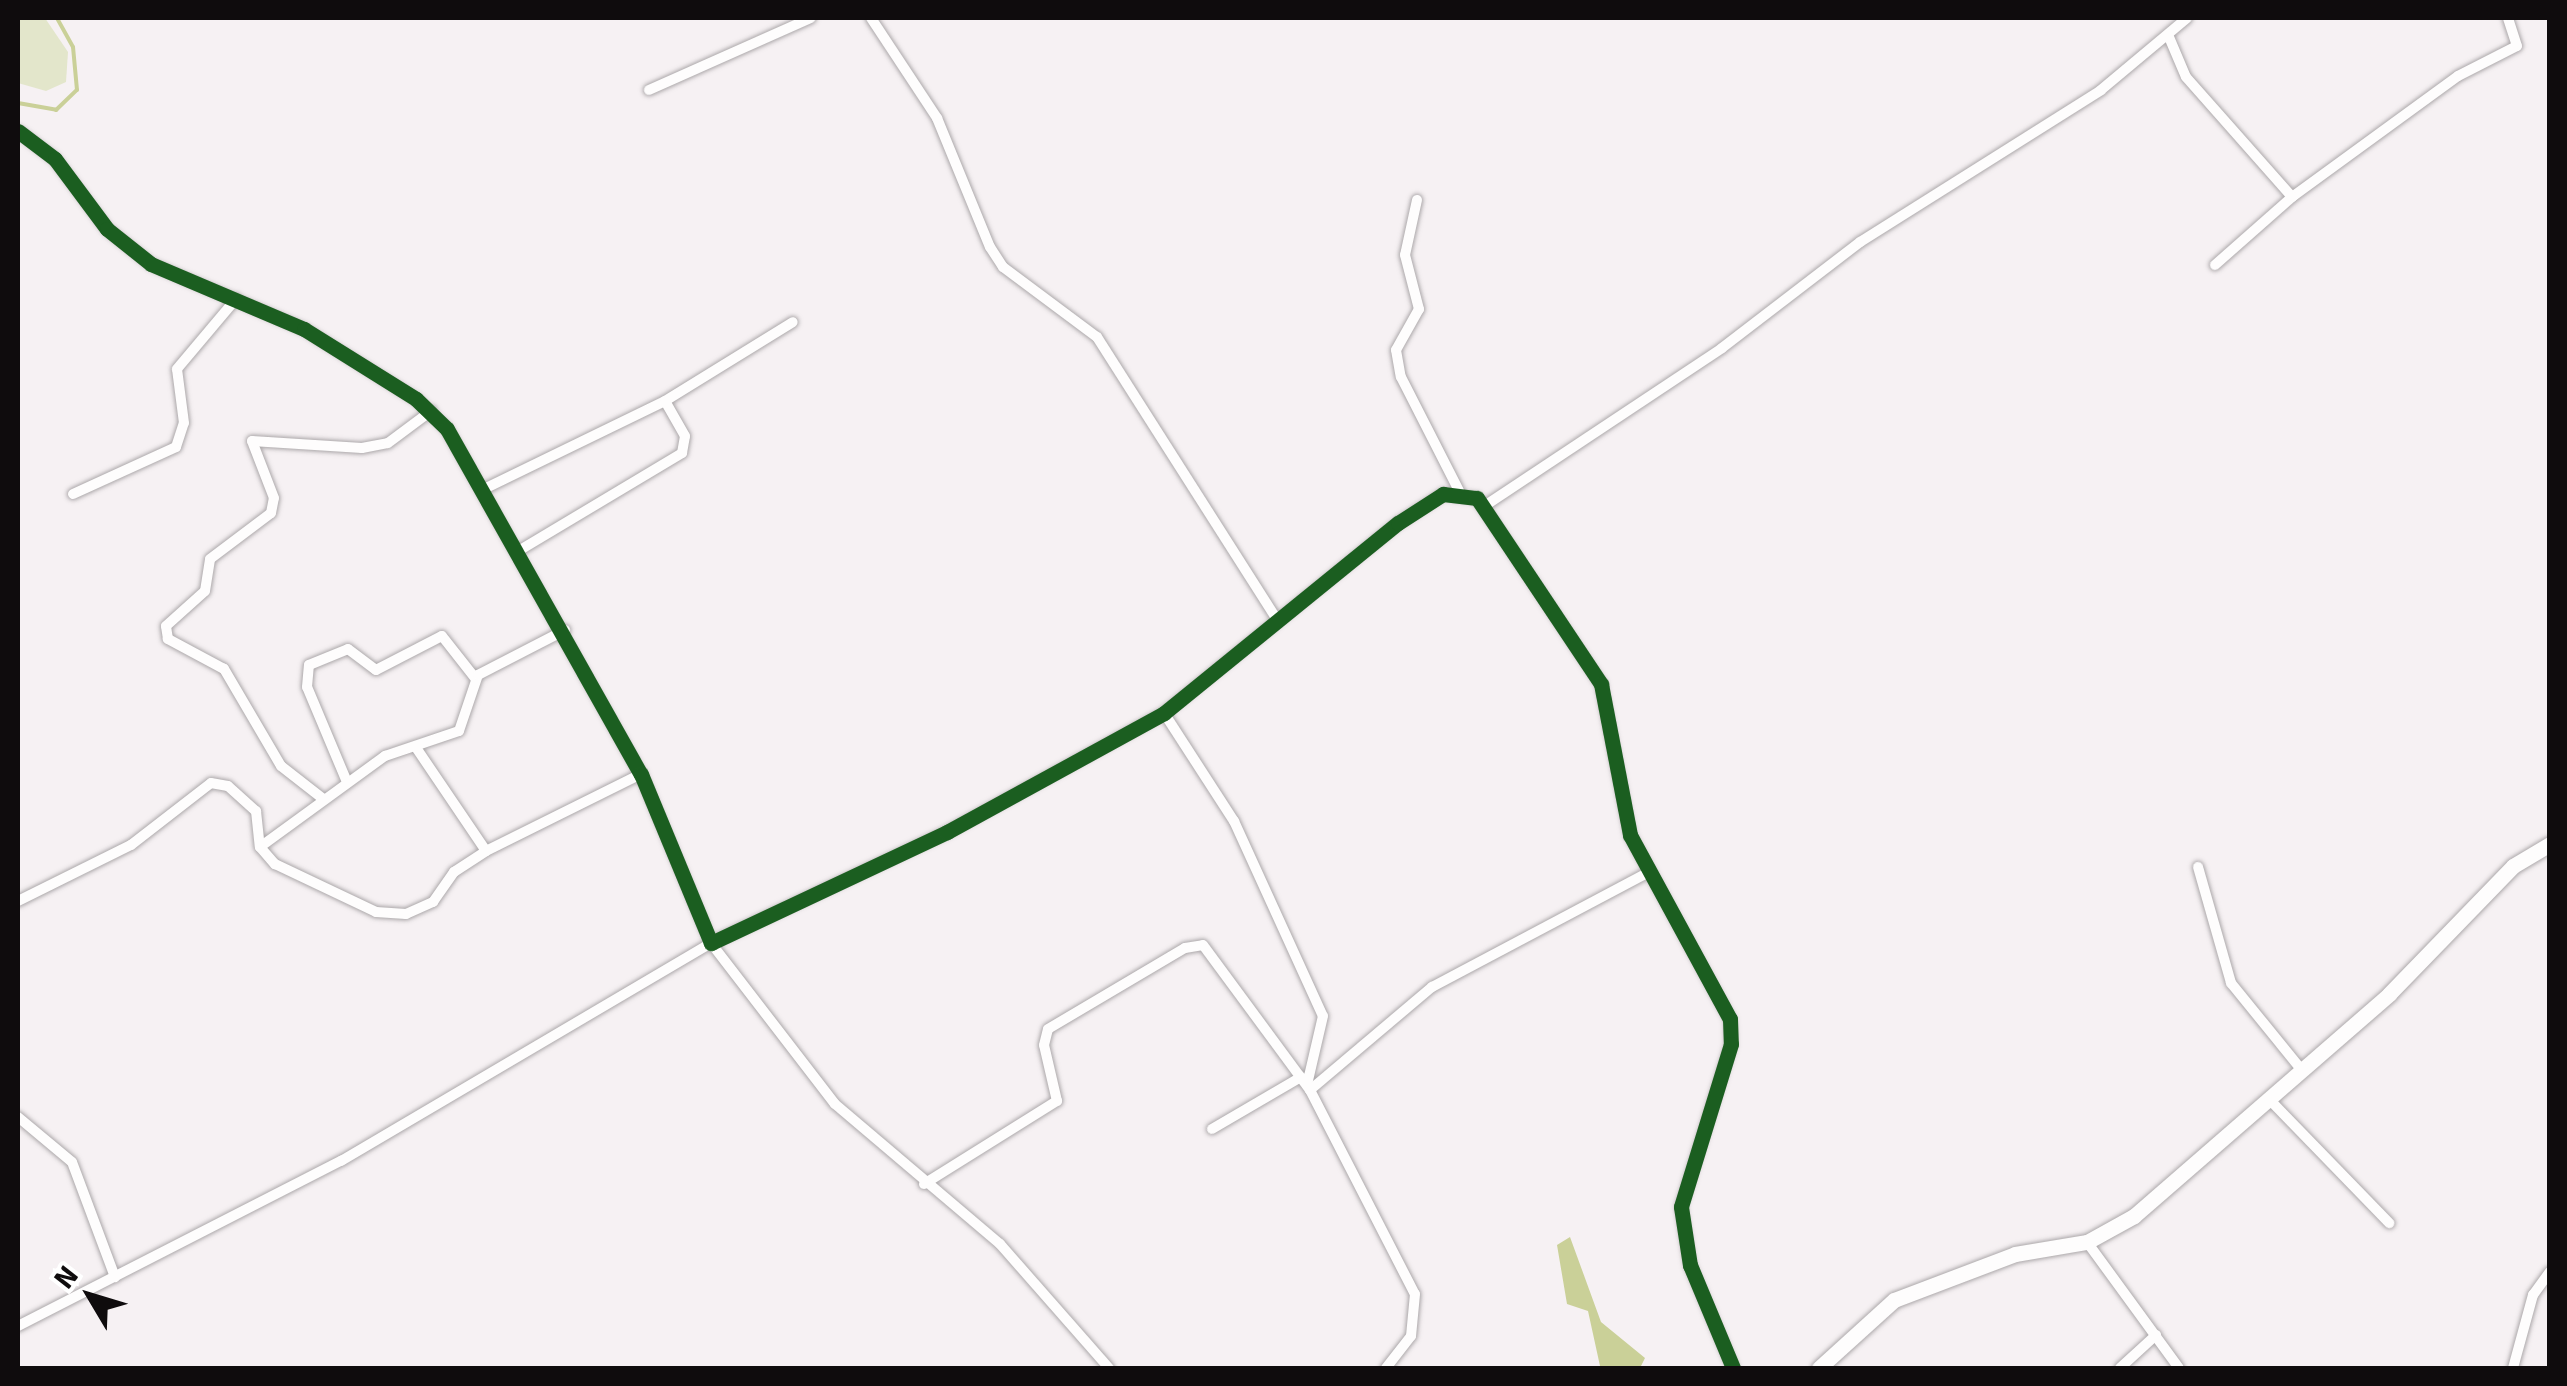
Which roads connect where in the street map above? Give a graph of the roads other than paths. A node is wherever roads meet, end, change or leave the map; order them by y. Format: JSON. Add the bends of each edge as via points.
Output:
{"nodes":[{"id":1,"x":811,"y":18,"type":"edge"},
{"id":2,"x":871,"y":18,"type":"edge"},
{"id":3,"x":2187,"y":18,"type":"edge"},
{"id":4,"x":2508,"y":18,"type":"edge"},
{"id":5,"x":2169,"y":37,"type":"junction"},
{"id":6,"x":650,"y":90,"type":"dead end"},
{"id":7,"x":18,"y":131,"type":"edge"},
{"id":8,"x":2292,"y":196,"type":"junction"},
{"id":9,"x":1417,"y":200,"type":"dead end"},
{"id":10,"x":2215,"y":265,"type":"dead end"},
{"id":11,"x":236,"y":299,"type":"junction"},
{"id":12,"x":793,"y":322,"type":"dead end"},
{"id":13,"x":665,"y":401,"type":"junction"},
{"id":14,"x":431,"y":412,"type":"junction"},
{"id":15,"x":486,"y":488,"type":"junction"},
{"id":16,"x":1459,"y":490,"type":"junction"},
{"id":17,"x":73,"y":494,"type":"dead end"},
{"id":18,"x":1486,"y":505,"type":"junction"},
{"id":19,"x":520,"y":550,"type":"junction"},
{"id":20,"x":1276,"y":618,"type":"junction"},
{"id":21,"x":564,"y":630,"type":"junction"},
{"id":22,"x":475,"y":678,"type":"junction"},
{"id":23,"x":1164,"y":713,"type":"junction"},
{"id":24,"x":417,"y":749,"type":"junction"},
{"id":25,"x":640,"y":774,"type":"junction"},
{"id":26,"x":347,"y":782,"type":"junction"},
{"id":27,"x":322,"y":798,"type":"junction"},
{"id":28,"x":2550,"y":844,"type":"edge"},
{"id":29,"x":260,"y":847,"type":"junction"},
{"id":30,"x":486,"y":851,"type":"junction"},
{"id":31,"x":2198,"y":867,"type":"dead end"},
{"id":32,"x":1647,"y":873,"type":"junction"},
{"id":33,"x":18,"y":901,"type":"edge"},
{"id":34,"x":710,"y":943,"type":"junction"},
{"id":35,"x":2301,"y":1069,"type":"junction"},
{"id":36,"x":1306,"y":1084,"type":"junction"},
{"id":37,"x":2269,"y":1100,"type":"junction"},
{"id":38,"x":18,"y":1117,"type":"edge"},
{"id":39,"x":31,"y":1128,"type":"junction"},
{"id":40,"x":1212,"y":1129,"type":"dead end"},
{"id":41,"x":18,"y":1134,"type":"edge"},
{"id":42,"x":924,"y":1184,"type":"junction"},
{"id":43,"x":2389,"y":1223,"type":"dead end"},
{"id":44,"x":2087,"y":1242,"type":"junction"},
{"id":45,"x":2550,"y":1272,"type":"edge"},
{"id":46,"x":115,"y":1277,"type":"junction"},
{"id":47,"x":18,"y":1326,"type":"edge"},
{"id":48,"x":2156,"y":1335,"type":"junction"},
{"id":49,"x":1109,"y":1368,"type":"edge"},
{"id":50,"x":1386,"y":1368,"type":"edge"},
{"id":51,"x":1733,"y":1368,"type":"edge"},
{"id":52,"x":1819,"y":1368,"type":"edge"},
{"id":53,"x":2120,"y":1368,"type":"edge"},
{"id":54,"x":2179,"y":1368,"type":"edge"},
{"id":55,"x":2513,"y":1368,"type":"edge"}],
"edges":[{"from":1,"to":6,"type":"street"},
{"from":2,"to":20,"type":"street","via":[[914,73],[1003,267],[1097,337]]},
{"from":3,"to":5,"type":"street"},
{"from":4,"to":8,"type":"street","via":[[2517,46],[2458,76]]},
{"from":5,"to":8,"type":"street","via":[[2186,76]]},
{"from":5,"to":18,"type":"street"},
{"from":7,"to":11,"type":"street","via":[[54,159],[126,245],[173,276]]},
{"from":8,"to":10,"type":"street"},
{"from":9,"to":16,"type":"street","via":[[1405,255],[1419,309],[1396,350],[1401,377]]},
{"from":11,"to":14,"type":"street","via":[[304,329]]},
{"from":11,"to":17,"type":"street","via":[[177,369],[184,423],[176,447]]},
{"from":12,"to":13,"type":"street"},
{"from":13,"to":15,"type":"street"},
{"from":13,"to":19,"type":"street","via":[[685,436],[682,453]]},
{"from":14,"to":15,"type":"street"},
{"from":14,"to":27,"type":"street","via":[[388,444],[252,442],[274,498],[271,513],[210,559],[206,591],[166,626],[168,639],[224,669],[281,766]]},
{"from":15,"to":19,"type":"street"},
{"from":16,"to":18,"type":"street"},
{"from":16,"to":20,"type":"street","via":[[1398,523]]},
{"from":18,"to":32,"type":"street","via":[[1601,684],[1621,802]]},
{"from":19,"to":21,"type":"street"},
{"from":20,"to":23,"type":"street"},
{"from":21,"to":22,"type":"street"},
{"from":21,"to":25,"type":"street"},
{"from":22,"to":24,"type":"street","via":[[459,732]]},
{"from":22,"to":26,"type":"street","via":[[442,636],[376,670],[348,650],[309,665],[306,687]]},
{"from":23,"to":34,"type":"street","via":[[947,832]]},
{"from":23,"to":36,"type":"street","via":[[1234,821],[1323,1016]]},
{"from":24,"to":26,"type":"street","via":[[386,756]]},
{"from":24,"to":30,"type":"street"},
{"from":25,"to":30,"type":"street"},
{"from":25,"to":34,"type":"street"},
{"from":26,"to":27,"type":"street"},
{"from":27,"to":29,"type":"street"},
{"from":28,"to":35,"type":"street","via":[[2512,866],[2389,994]]},
{"from":29,"to":30,"type":"street","via":[[284,871],[394,916],[432,902],[454,872]]},
{"from":29,"to":33,"type":"street","via":[[256,812],[228,786],[210,783],[131,845]]},
{"from":31,"to":35,"type":"street","via":[[2231,982]]},
{"from":32,"to":36,"type":"street","via":[[1432,987]]},
{"from":32,"to":51,"type":"street","via":[[1733,1031],[1681,1207],[1690,1265]]},
{"from":34,"to":42,"type":"street","via":[[835,1104]]},
{"from":34,"to":46,"type":"street","via":[[341,1161]]},
{"from":35,"to":37,"type":"street"},
{"from":36,"to":40,"type":"street"},
{"from":36,"to":42,"type":"street","via":[[1212,953],[1192,944],[1048,1029],[1044,1045],[1060,1092],[1054,1105]]},
{"from":36,"to":50,"type":"street","via":[[1415,1294],[1411,1336]]},
{"from":37,"to":43,"type":"street"},
{"from":37,"to":44,"type":"street","via":[[2176,1185]]},
{"from":38,"to":39,"type":"street"},
{"from":39,"to":41,"type":"street"},
{"from":39,"to":46,"type":"street","via":[[77,1170]]},
{"from":42,"to":49,"type":"street","via":[[1000,1244]]},
{"from":44,"to":48,"type":"street"},
{"from":44,"to":52,"type":"street","via":[[2016,1254],[1894,1300]]},
{"from":45,"to":55,"type":"street","via":[[2533,1294]]},
{"from":46,"to":47,"type":"street"},
{"from":48,"to":53,"type":"street"},
{"from":48,"to":54,"type":"street"}]}
